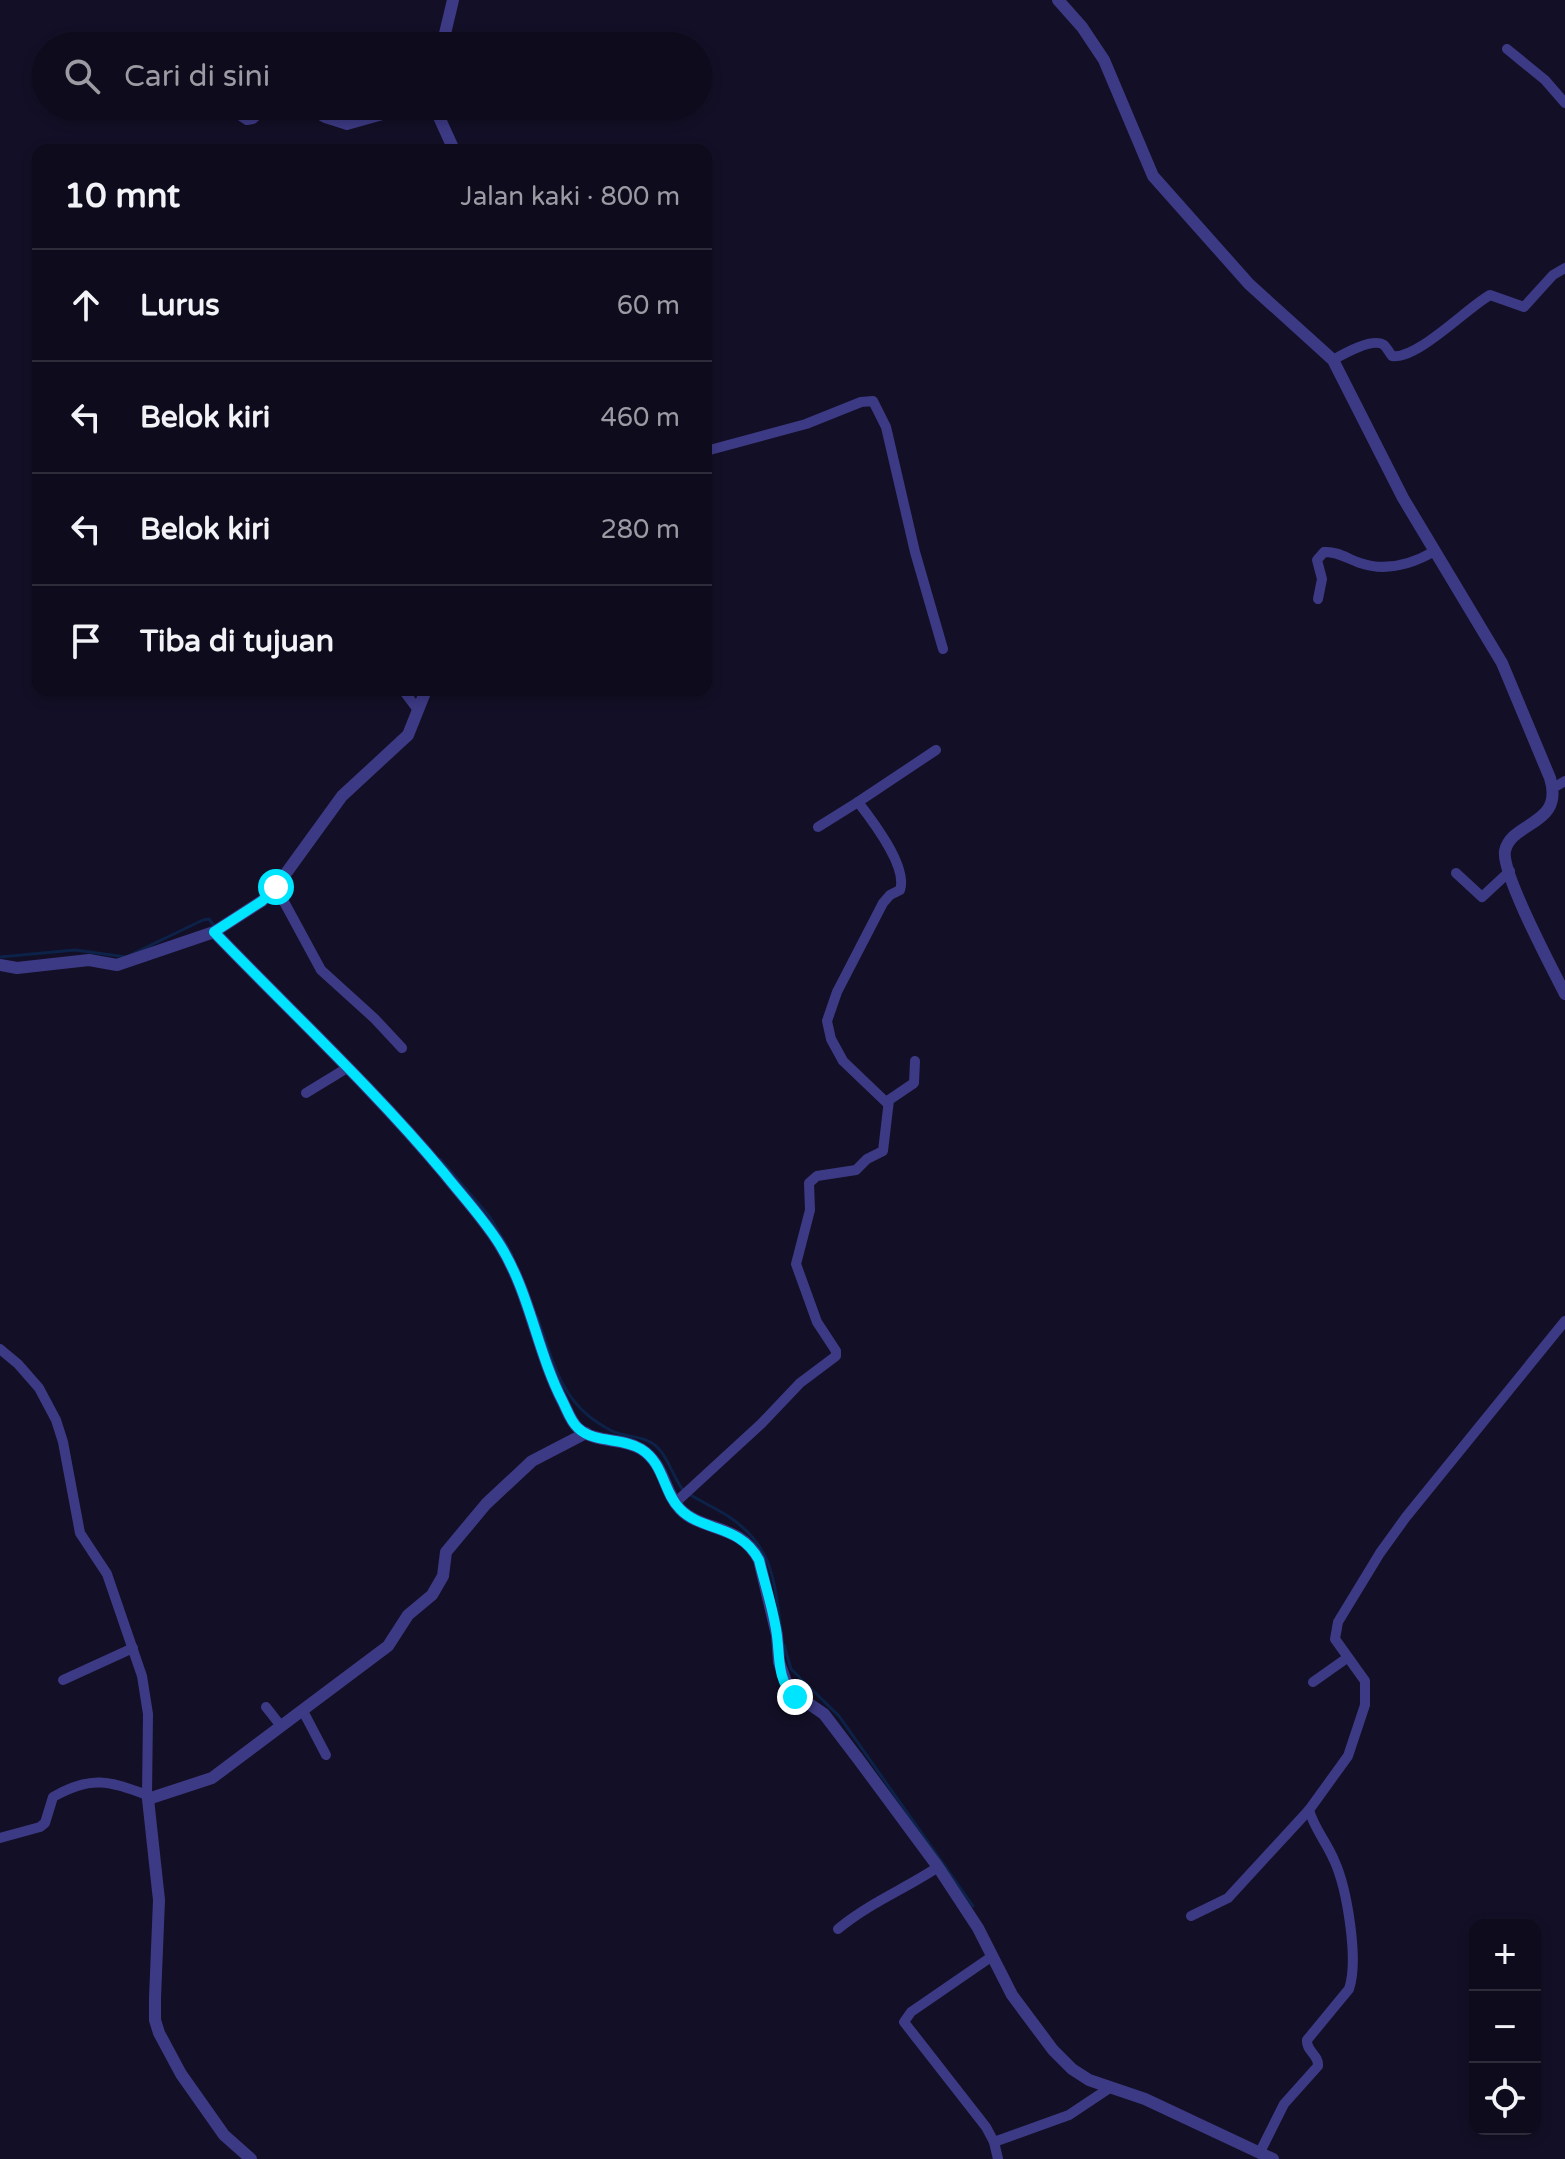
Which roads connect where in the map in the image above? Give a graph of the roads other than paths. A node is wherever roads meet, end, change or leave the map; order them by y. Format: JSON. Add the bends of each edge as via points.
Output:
{"nodes":[{"id":1,"x":453,"y":0,"type":"edge"},
{"id":2,"x":1058,"y":0,"type":"edge"},
{"id":3,"x":445,"y":32,"type":"edge"},
{"id":4,"x":1507,"y":49,"type":"dead end"},
{"id":5,"x":1565,"y":103,"type":"edge"},
{"id":6,"x":331,"y":120,"type":"edge"},
{"id":7,"x":365,"y":120,"type":"edge"},
{"id":8,"x":438,"y":120,"type":"edge"},
{"id":9,"x":451,"y":144,"type":"edge"},
{"id":10,"x":1565,"y":268,"type":"edge"},
{"id":11,"x":1333,"y":360,"type":"junction"},
{"id":12,"x":712,"y":449,"type":"edge"},
{"id":13,"x":1433,"y":552,"type":"junction"},
{"id":14,"x":1318,"y":599,"type":"dead end"},
{"id":15,"x":943,"y":649,"type":"dead end"},
{"id":16,"x":408,"y":696,"type":"edge"},
{"id":17,"x":424,"y":696,"type":"edge"},
{"id":18,"x":418,"y":710,"type":"junction"},
{"id":19,"x":936,"y":750,"type":"dead end"},
{"id":20,"x":1559,"y":784,"type":"edge"},
{"id":21,"x":858,"y":802,"type":"junction"},
{"id":22,"x":818,"y":827,"type":"dead end"},
{"id":23,"x":1510,"y":871,"type":"junction"},
{"id":24,"x":1456,"y":873,"type":"dead end"},
{"id":25,"x":276,"y":887,"type":"junction"},
{"id":26,"x":217,"y":931,"type":"junction"},
{"id":27,"x":0,"y":965,"type":"edge"},
{"id":28,"x":1565,"y":993,"type":"edge"},
{"id":29,"x":402,"y":1048,"type":"dead end"},
{"id":30,"x":915,"y":1061,"type":"dead end"},
{"id":31,"x":347,"y":1068,"type":"junction"},
{"id":32,"x":306,"y":1093,"type":"dead end"},
{"id":33,"x":888,"y":1104,"type":"junction"},
{"id":34,"x":1565,"y":1321,"type":"edge"},
{"id":35,"x":0,"y":1349,"type":"edge"},
{"id":36,"x":586,"y":1433,"type":"junction"},
{"id":37,"x":677,"y":1501,"type":"junction"},
{"id":38,"x":133,"y":1648,"type":"junction"},
{"id":39,"x":1347,"y":1658,"type":"junction"},
{"id":40,"x":63,"y":1680,"type":"dead end"},
{"id":41,"x":1313,"y":1682,"type":"dead end"},
{"id":42,"x":266,"y":1707,"type":"dead end"},
{"id":43,"x":303,"y":1711,"type":"junction"},
{"id":44,"x":281,"y":1726,"type":"junction"},
{"id":45,"x":326,"y":1755,"type":"dead end"},
{"id":46,"x":148,"y":1796,"type":"junction"},
{"id":47,"x":1309,"y":1810,"type":"junction"},
{"id":48,"x":0,"y":1838,"type":"edge"},
{"id":49,"x":938,"y":1867,"type":"junction"},
{"id":50,"x":1191,"y":1916,"type":"dead end"},
{"id":51,"x":838,"y":1929,"type":"dead end"},
{"id":52,"x":991,"y":1957,"type":"junction"},
{"id":53,"x":1108,"y":2089,"type":"junction"},
{"id":54,"x":994,"y":2142,"type":"junction"},
{"id":55,"x":1260,"y":2152,"type":"junction"},
{"id":56,"x":251,"y":2159,"type":"edge"},
{"id":57,"x":998,"y":2159,"type":"edge"},
{"id":58,"x":1273,"y":2159,"type":"edge"}],
"edges":[{"from":1,"to":3,"type":"street"},
{"from":2,"to":11,"type":"street","via":[[1104,60],[1153,176],[1249,284]]},
{"from":4,"to":5,"type":"street"},
{"from":6,"to":7,"type":"street","via":[[347,125]]},
{"from":8,"to":9,"type":"street"},
{"from":10,"to":11,"type":"street","via":[[1524,307],[1490,295],[1403,356],[1392,356],[1378,343]]},
{"from":11,"to":13,"type":"street"},
{"from":12,"to":15,"type":"street","via":[[873,401],[886,427]]},
{"from":13,"to":14,"type":"street","via":[[1406,565],[1390,566],[1324,552],[1317,560],[1322,579]]},
{"from":13,"to":20,"type":"street","via":[[1502,663]]},
{"from":16,"to":18,"type":"street"},
{"from":17,"to":18,"type":"street"},
{"from":18,"to":25,"type":"street","via":[[408,735],[342,796]]},
{"from":19,"to":21,"type":"street"},
{"from":20,"to":23,"type":"street","via":[[1549,809],[1508,844]]},
{"from":21,"to":22,"type":"street"},
{"from":21,"to":33,"type":"street","via":[[875,823],[902,882],[900,890],[886,898],[837,992],[827,1030],[843,1061]]},
{"from":23,"to":24,"type":"street","via":[[1482,897]]},
{"from":23,"to":28,"type":"street"},
{"from":25,"to":26,"type":"street"},
{"from":25,"to":29,"type":"street","via":[[321,970]]},
{"from":26,"to":27,"type":"street","via":[[117,965],[89,960]]},
{"from":26,"to":31,"type":"street"},
{"from":30,"to":33,"type":"street","via":[[913,1084]]},
{"from":31,"to":32,"type":"street"},
{"from":31,"to":36,"type":"street","via":[[414,1138],[500,1245],[556,1388],[575,1424]]},
{"from":33,"to":37,"type":"street","via":[[883,1151],[856,1170],[817,1176],[808,1185],[810,1210],[796,1264],[836,1356],[800,1383]]},
{"from":34,"to":39,"type":"street","via":[[1380,1553],[1336,1628],[1335,1639]]},
{"from":35,"to":38,"type":"street","via":[[39,1388],[56,1420],[80,1533],[107,1574]]},
{"from":36,"to":37,"type":"street","via":[[644,1451]]},
{"from":36,"to":43,"type":"street","via":[[532,1461],[486,1504],[446,1552],[432,1595],[408,1615],[388,1646]]},
{"from":37,"to":49,"type":"street","via":[[685,1513],[726,1531],[754,1552],[789,1690],[824,1714]]},
{"from":38,"to":40,"type":"street"},
{"from":38,"to":46,"type":"street","via":[[148,1714]]},
{"from":39,"to":41,"type":"street"},
{"from":39,"to":47,"type":"street","via":[[1365,1681],[1365,1705],[1348,1756]]},
{"from":42,"to":44,"type":"street"},
{"from":43,"to":44,"type":"street"},
{"from":43,"to":45,"type":"street"},
{"from":44,"to":46,"type":"street","via":[[212,1778]]},
{"from":46,"to":48,"type":"street","via":[[115,1783],[78,1784],[53,1797],[40,1827]]},
{"from":46,"to":56,"type":"street","via":[[159,1900],[155,2020],[181,2074],[224,2135]]},
{"from":47,"to":50,"type":"street","via":[[1228,1898]]},
{"from":47,"to":55,"type":"street","via":[[1344,1886],[1351,1981],[1307,2040],[1318,2066],[1284,2104]]},
{"from":49,"to":51,"type":"street"},
{"from":49,"to":52,"type":"street"},
{"from":52,"to":53,"type":"street","via":[[1053,2050],[1082,2077]]},
{"from":52,"to":54,"type":"street","via":[[904,2022]]},
{"from":53,"to":54,"type":"street","via":[[1069,2115]]},
{"from":53,"to":55,"type":"street","via":[[1145,2099]]},
{"from":54,"to":57,"type":"street"},
{"from":55,"to":58,"type":"street"}]}
